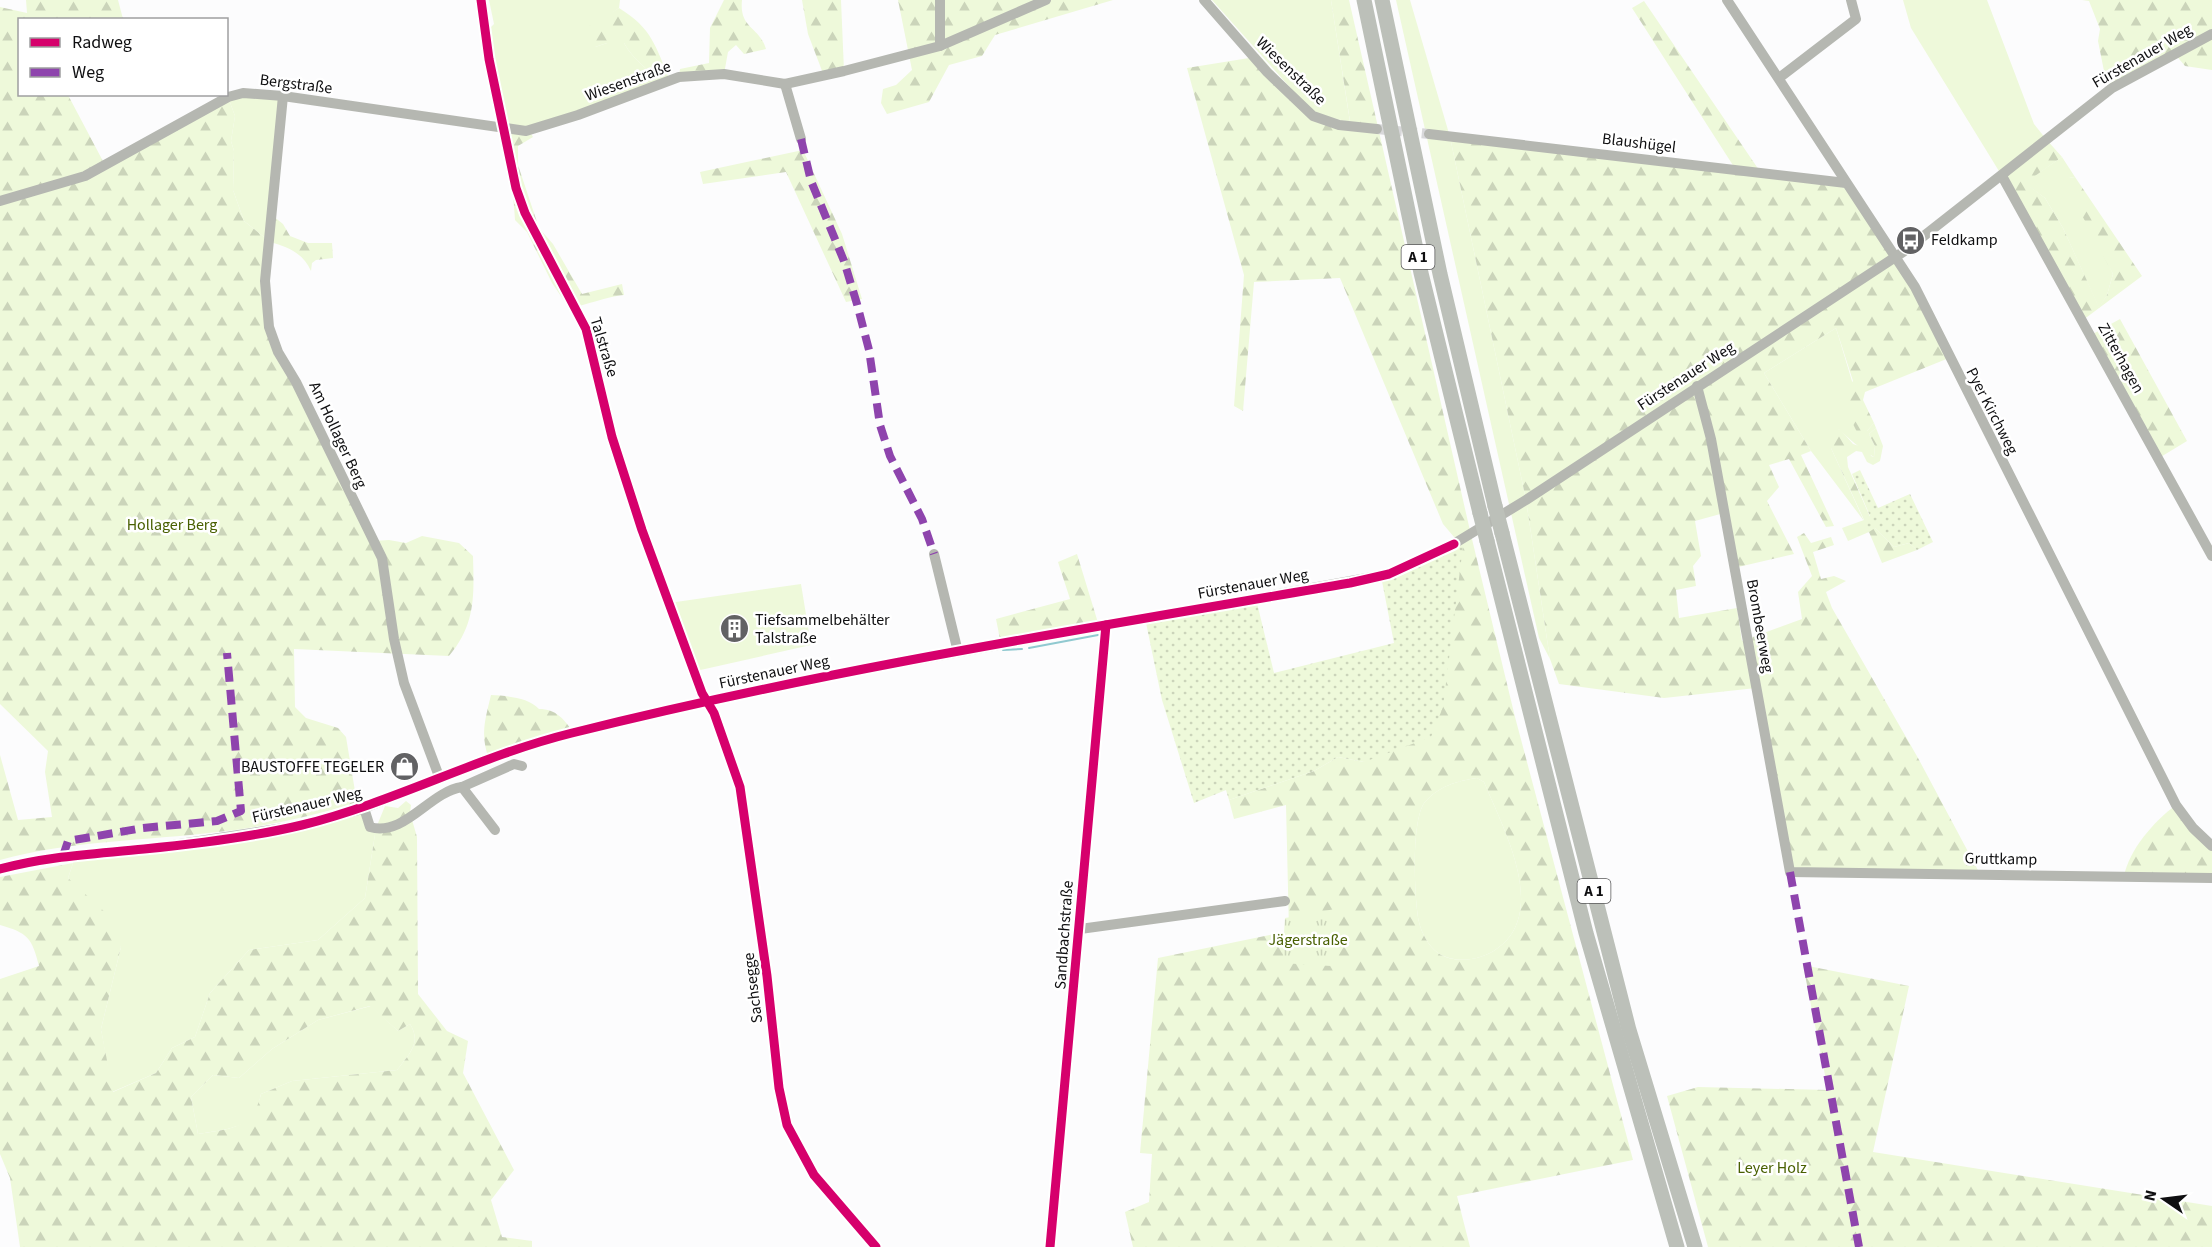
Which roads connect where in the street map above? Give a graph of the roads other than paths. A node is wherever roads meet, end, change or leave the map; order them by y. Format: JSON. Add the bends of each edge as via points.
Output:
{"nodes":[{"id":1,"x":481,"y":0,"type":"edge"},
{"id":2,"x":940,"y":0,"type":"edge"},
{"id":3,"x":1046,"y":0,"type":"edge"},
{"id":4,"x":1204,"y":0,"type":"edge"},
{"id":5,"x":1364,"y":0,"type":"edge"},
{"id":6,"x":1382,"y":0,"type":"edge"},
{"id":7,"x":1727,"y":0,"type":"edge"},
{"id":8,"x":1851,"y":0,"type":"edge"},
{"id":9,"x":2212,"y":34,"type":"edge"},
{"id":10,"x":940,"y":46,"type":"junction"},
{"id":11,"x":1779,"y":78,"type":"junction"},
{"id":12,"x":785,"y":84,"type":"junction"},
{"id":13,"x":283,"y":96,"type":"junction"},
{"id":14,"x":503,"y":129,"type":"junction"},
{"id":15,"x":1377,"y":129,"type":"tunnel mouth"},
{"id":16,"x":1429,"y":134,"type":"tunnel mouth"},
{"id":17,"x":801,"y":139,"type":"dead end"},
{"id":18,"x":2002,"y":176,"type":"junction"},
{"id":19,"x":1846,"y":183,"type":"junction"},
{"id":20,"x":0,"y":201,"type":"edge"},
{"id":21,"x":1896,"y":257,"type":"junction"},
{"id":22,"x":1697,"y":386,"type":"junction"},
{"id":23,"x":934,"y":554,"type":"dead end"},
{"id":24,"x":2212,"y":556,"type":"edge"},
{"id":25,"x":1106,"y":625,"type":"junction"},
{"id":26,"x":958,"y":652,"type":"junction"},
{"id":27,"x":708,"y":702,"type":"junction"},
{"id":28,"x":522,"y":766,"type":"dead end"},
{"id":29,"x":440,"y":779,"type":"junction"},
{"id":30,"x":462,"y":787,"type":"junction"},
{"id":31,"x":364,"y":808,"type":"junction"},
{"id":32,"x":495,"y":830,"type":"dead end"},
{"id":33,"x":2212,"y":846,"type":"edge"},
{"id":34,"x":0,"y":869,"type":"edge"},
{"id":35,"x":1790,"y":872,"type":"joint"},
{"id":36,"x":2212,"y":878,"type":"edge"},
{"id":37,"x":1285,"y":901,"type":"dead end"},
{"id":38,"x":1080,"y":929,"type":"junction"},
{"id":39,"x":876,"y":1247,"type":"edge"},
{"id":40,"x":1050,"y":1247,"type":"edge"},
{"id":41,"x":1677,"y":1247,"type":"edge"},
{"id":42,"x":1695,"y":1247,"type":"edge"}],
"edges":[{"from":1,"to":14,"type":"street","name":"Talstraße"},
{"from":2,"to":10,"type":"street"},
{"from":3,"to":10,"type":"street","name":"Wiesenstraße"},
{"from":4,"to":15,"type":"street","name":"Wiesenstraße","via":[[1313,116],[1339,125]]},
{"from":5,"to":41,"type":"highway","number":"A 1","bridge":true,"via":[[1421,273],[1487,541],[1586,933]]},
{"from":6,"to":42,"type":"highway","number":"A 1","bridge":true,"via":[[1440,274],[1495,506],[1629,1030]]},
{"from":7,"to":11,"type":"street","name":"Pyer Kirchweg"},
{"from":8,"to":11,"type":"street","via":[[1856,19]]},
{"from":9,"to":18,"type":"street","name":"Fürstenauer Weg","via":[[2112,88]]},
{"from":10,"to":12,"type":"street","name":"Wiesenstraße"},
{"from":11,"to":19,"type":"street","name":"Pyer Kirchweg"},
{"from":12,"to":14,"type":"street","name":"Wiesenstraße","via":[[724,74],[679,77],[540,127]]},
{"from":12,"to":17,"type":"street"},
{"from":13,"to":14,"type":"street","name":"Bergstraße"},
{"from":13,"to":20,"type":"street","name":"Bergstraße","via":[[243,93],[228,97],[85,176]]},
{"from":13,"to":29,"type":"street","name":"Am Hollager Berg","via":[[266,274],[269,327],[382,558],[404,683]]},
{"from":14,"to":27,"type":"street","name":"Talstraße","via":[[525,213],[586,329],[612,437],[642,530]]},
{"from":16,"to":19,"type":"street","name":"Blaushügel"},
{"from":18,"to":21,"type":"street","name":"Fürstenauer Weg"},
{"from":18,"to":24,"type":"street","name":"Zitterhagen"},
{"from":19,"to":21,"type":"street","name":"Pyer Kirchweg"},
{"from":21,"to":22,"type":"street","name":"Fürstenauer Weg"},
{"from":21,"to":33,"type":"street","name":"Pyer Kirchweg","via":[[1915,287],[2176,805]]},
{"from":22,"to":25,"type":"street","name":"Fürstenauer Weg","via":[[1447,548],[1381,576]]},
{"from":22,"to":35,"type":"street","name":"Brombeerweg","via":[[1711,440]]},
{"from":23,"to":26,"type":"street"},
{"from":25,"to":26,"type":"street","name":"Fürstenauer Weg"},
{"from":25,"to":38,"type":"street","name":"Sandbachstraße"},
{"from":26,"to":27,"type":"street","name":"Fürstenauer Weg"},
{"from":27,"to":29,"type":"street","name":"Fürstenauer Weg","via":[[560,736]]},
{"from":27,"to":39,"type":"street","name":"Sachsegge","via":[[740,787],[779,1088],[788,1125],[814,1175]]},
{"from":28,"to":30,"type":"street","via":[[514,764]]},
{"from":29,"to":31,"type":"street","name":"Fürstenauer Weg"},
{"from":30,"to":31,"type":"street","via":[[430,801],[411,819],[381,827],[370,827]]},
{"from":30,"to":32,"type":"street"},
{"from":31,"to":34,"type":"street","name":"Fürstenauer Weg","via":[[268,831],[63,856]]},
{"from":35,"to":36,"type":"street","name":"Gruttkamp"},
{"from":37,"to":38,"type":"street"},
{"from":38,"to":40,"type":"street","name":"Sandbachstraße"}]}
